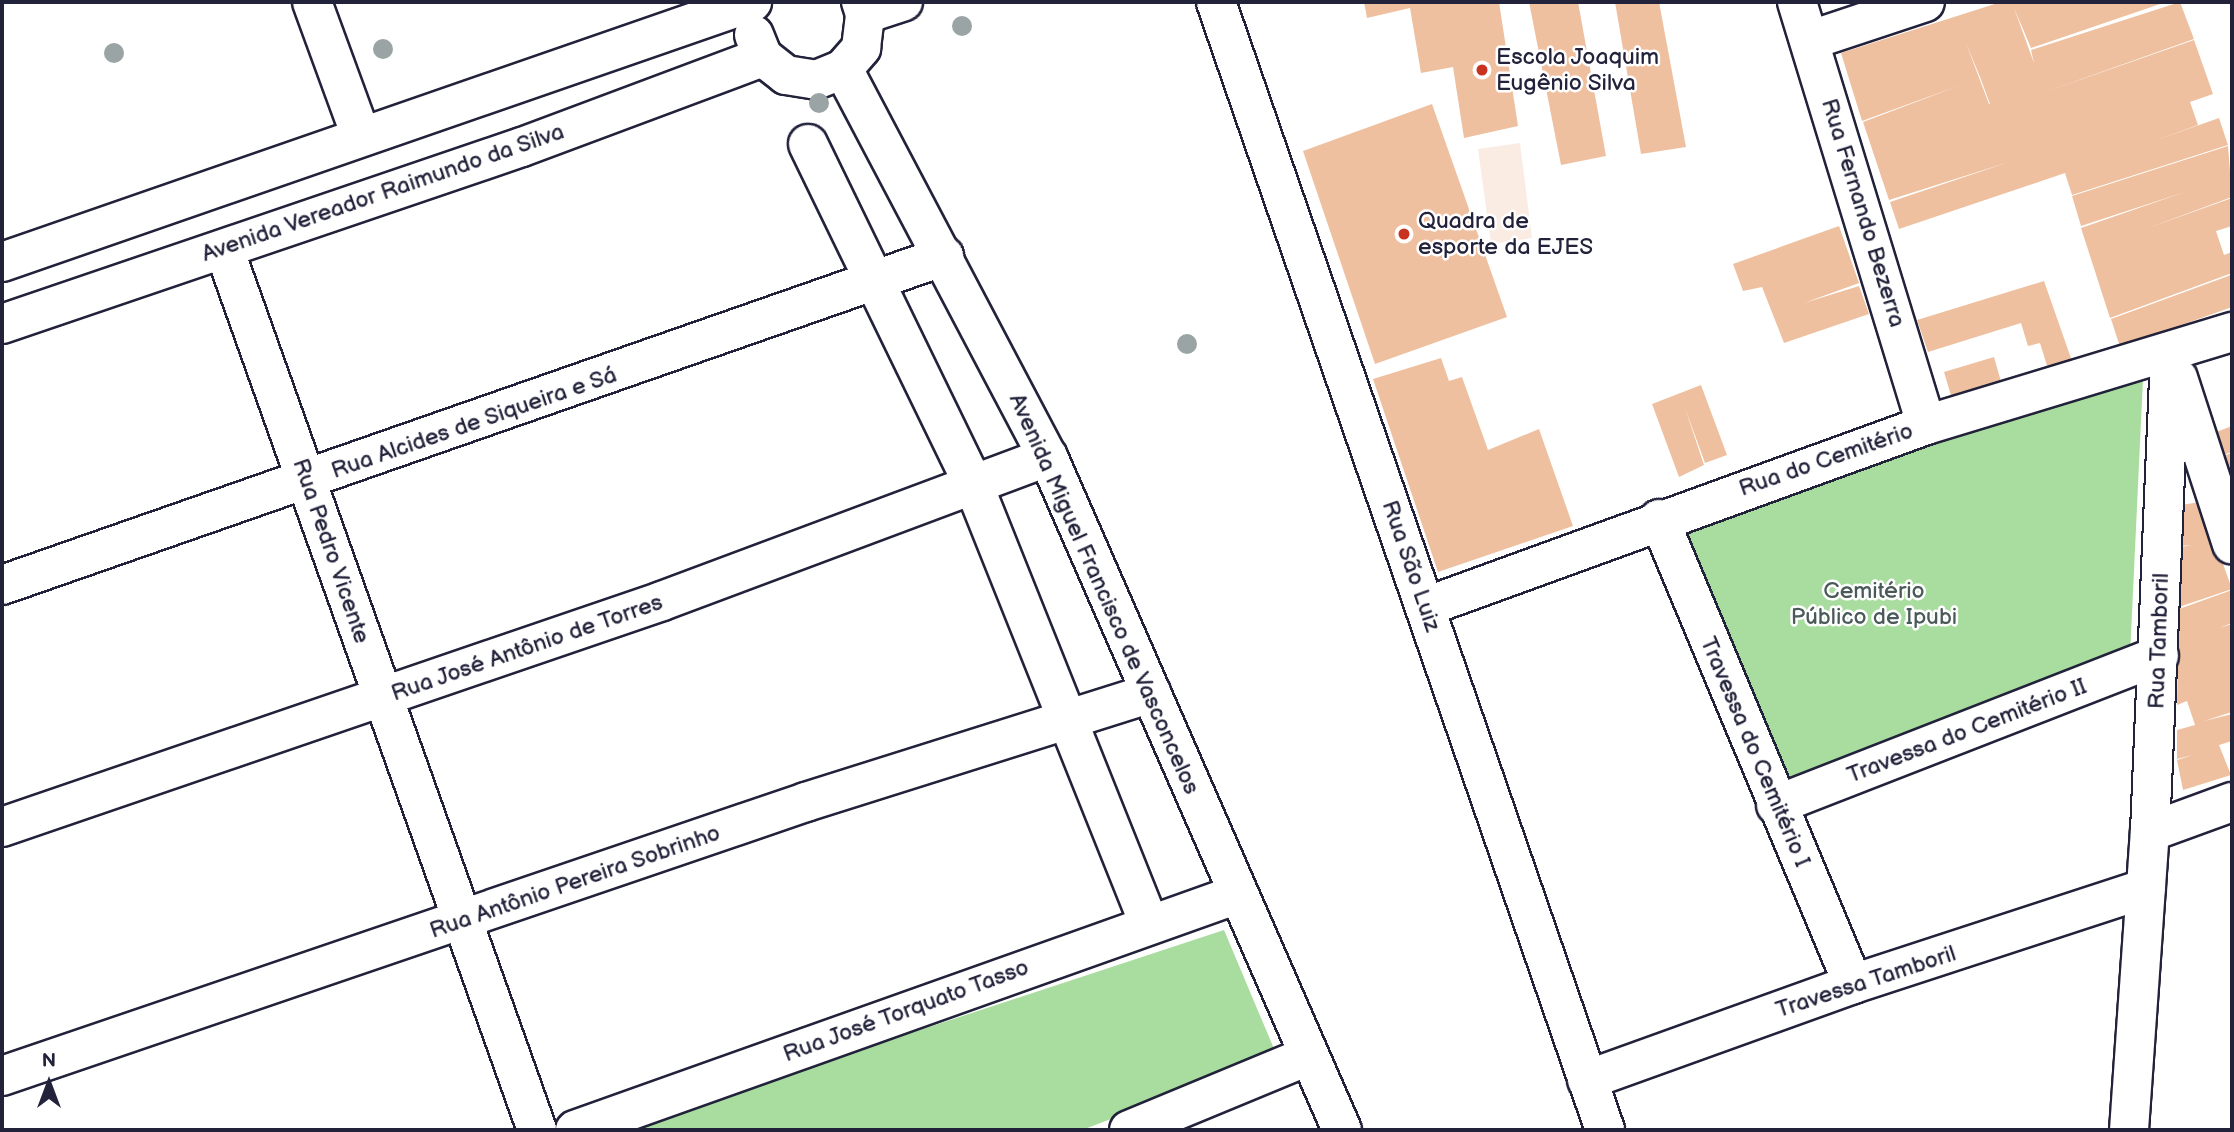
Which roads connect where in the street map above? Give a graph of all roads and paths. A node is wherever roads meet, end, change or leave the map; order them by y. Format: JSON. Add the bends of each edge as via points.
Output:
{"nodes":[{"id":1,"x":312,"y":2,"type":"edge"},
{"id":2,"x":754,"y":2,"type":"edge"},
{"id":3,"x":903,"y":2,"type":"edge"},
{"id":4,"x":1216,"y":2,"type":"edge"},
{"id":5,"x":1797,"y":2,"type":"edge"},
{"id":6,"x":1925,"y":2,"type":"edge"},
{"id":7,"x":863,"y":8,"type":"edge"},
{"id":8,"x":1811,"y":40,"type":"junction"},
{"id":9,"x":763,"y":57,"type":"junction"},
{"id":10,"x":844,"y":69,"type":"junction"},
{"id":11,"x":361,"y":136,"type":"junction"},
{"id":12,"x":808,"y":144,"type":"dead end"},
{"id":13,"x":224,"y":249,"type":"junction"},
{"id":14,"x":944,"y":256,"type":"junction"},
{"id":15,"x":2,"y":262,"type":"edge"},
{"id":16,"x":872,"y":283,"type":"junction"},
{"id":17,"x":2,"y":324,"type":"edge"},
{"id":18,"x":2232,"y":332,"type":"edge"},
{"id":19,"x":2170,"y":352,"type":"junction"},
{"id":20,"x":1926,"y":425,"type":"junction"},
{"id":21,"x":1048,"y":457,"type":"junction"},
{"id":22,"x":308,"y":482,"type":"junction"},
{"id":23,"x":974,"y":486,"type":"junction"},
{"id":24,"x":1660,"y":519,"type":"junction"},
{"id":25,"x":2232,"y":544,"type":"edge"},
{"id":26,"x":2,"y":585,"type":"edge"},
{"id":27,"x":1425,"y":607,"type":"junction"},
{"id":28,"x":2159,"y":656,"type":"junction"},
{"id":29,"x":1151,"y":693,"type":"junction"},
{"id":30,"x":380,"y":700,"type":"junction"},
{"id":31,"x":1066,"y":719,"type":"junction"},
{"id":32,"x":2232,"y":802,"type":"edge"},
{"id":33,"x":1776,"y":805,"type":"junction"},
{"id":34,"x":2,"y":827,"type":"edge"},
{"id":35,"x":2150,"y":832,"type":"junction"},
{"id":36,"x":2146,"y":888,"type":"junction"},
{"id":37,"x":1238,"y":894,"type":"junction"},
{"id":38,"x":460,"y":922,"type":"junction"},
{"id":39,"x":1149,"y":923,"type":"junction"},
{"id":40,"x":1853,"y":984,"type":"junction"},
{"id":41,"x":1308,"y":1056,"type":"junction"},
{"id":42,"x":2,"y":1076,"type":"edge"},
{"id":43,"x":1587,"y":1080,"type":"junction"},
{"id":44,"x":537,"y":1130,"type":"edge"},
{"id":45,"x":575,"y":1130,"type":"edge"},
{"id":46,"x":1129,"y":1130,"type":"edge"},
{"id":47,"x":1342,"y":1130,"type":"edge"},
{"id":48,"x":1605,"y":1130,"type":"edge"},
{"id":49,"x":2129,"y":1130,"type":"edge"}],
"edges":[{"from":1,"to":11,"type":"street"},
{"from":2,"to":9,"type":"street","via":[[752,30]]},
{"from":2,"to":11,"type":"street"},
{"from":3,"to":7,"type":"street"},
{"from":4,"to":27,"type":"street","name":"Rua São Luiz"},
{"from":5,"to":8,"type":"street","name":"Rua Fernando Bezerra"},
{"from":6,"to":8,"type":"street"},
{"from":7,"to":10,"type":"street","via":[[861,48]]},
{"from":8,"to":20,"type":"street","name":"Rua Fernando Bezerra"},
{"from":9,"to":10,"type":"street","via":[[786,75],[816,80]]},
{"from":9,"to":13,"type":"street","name":"Avenida Vereador Raimundo da Silva","via":[[522,147]]},
{"from":10,"to":14,"type":"street","name":"Avenida Miguel Francisco de Vasconcelos"},
{"from":11,"to":15,"type":"street"},
{"from":12,"to":16,"type":"street"},
{"from":13,"to":17,"type":"street","name":"Avenida Vereador Raimundo da Silva"},
{"from":13,"to":22,"type":"street","name":"Rua Pedro Vicente"},
{"from":14,"to":16,"type":"street","name":"Rua Alcides de Siqueira e Sá"},
{"from":14,"to":21,"type":"street","name":"Avenida Miguel Francisco de Vasconcelos"},
{"from":16,"to":22,"type":"street","name":"Rua Alcides de Siqueira e Sá"},
{"from":16,"to":23,"type":"street"},
{"from":18,"to":19,"type":"street","name":"Rua do Cemitério"},
{"from":19,"to":20,"type":"street","name":"Rua do Cemitério"},
{"from":19,"to":25,"type":"street"},
{"from":19,"to":28,"type":"street","name":"Rua Tamboril"},
{"from":20,"to":24,"type":"street","name":"Rua do Cemitério"},
{"from":21,"to":23,"type":"street","name":"Rua José Antônio de Torres"},
{"from":21,"to":29,"type":"street","name":"Avenida Miguel Francisco de Vasconcelos"},
{"from":22,"to":26,"type":"street","name":"Rua Alcides de Siqueira e Sá"},
{"from":22,"to":30,"type":"street","name":"Rua Pedro Vicente"},
{"from":23,"to":30,"type":"street","name":"Rua José Antônio de Torres"},
{"from":23,"to":31,"type":"street"},
{"from":24,"to":27,"type":"street","name":"Rua do Cemitério"},
{"from":24,"to":33,"type":"street","name":"Travessa do Cemitério I"},
{"from":27,"to":43,"type":"street","name":"Rua São Luiz"},
{"from":28,"to":33,"type":"street","name":"Travessa do Cemitério II"},
{"from":28,"to":35,"type":"street","name":"Rua Tamboril"},
{"from":29,"to":31,"type":"street","name":"Rua Antônio Pereira Sobrinho"},
{"from":29,"to":37,"type":"street","name":"Avenida Miguel Francisco de Vasconcelos"},
{"from":30,"to":34,"type":"street","name":"Rua José Antônio de Torres"},
{"from":30,"to":38,"type":"street","name":"Rua Pedro Vicente"},
{"from":31,"to":38,"type":"street","name":"Rua Antônio Pereira Sobrinho","via":[[806,802]]},
{"from":31,"to":39,"type":"street"},
{"from":32,"to":35,"type":"street"},
{"from":33,"to":40,"type":"street","name":"Travessa do Cemitério I"},
{"from":35,"to":36,"type":"street","name":"Rua Tamboril"},
{"from":36,"to":40,"type":"street","name":"Travessa Tamboril"},
{"from":36,"to":49,"type":"street","name":"Rua Tamboril"},
{"from":37,"to":39,"type":"street","name":"Rua José Torquato Tasso"},
{"from":37,"to":41,"type":"street","name":"Avenida Miguel Francisco de Vasconcelos"},
{"from":38,"to":42,"type":"street","name":"Rua Antônio Pereira Sobrinho"},
{"from":38,"to":44,"type":"street","name":"Rua Pedro Vicente"},
{"from":39,"to":45,"type":"street","name":"Rua José Torquato Tasso"},
{"from":40,"to":43,"type":"street","name":"Travessa Tamboril"},
{"from":41,"to":46,"type":"street"},
{"from":41,"to":47,"type":"street","name":"Avenida Miguel Francisco de Vasconcelos"},
{"from":43,"to":48,"type":"street","name":"Rua São Luiz"}]}
